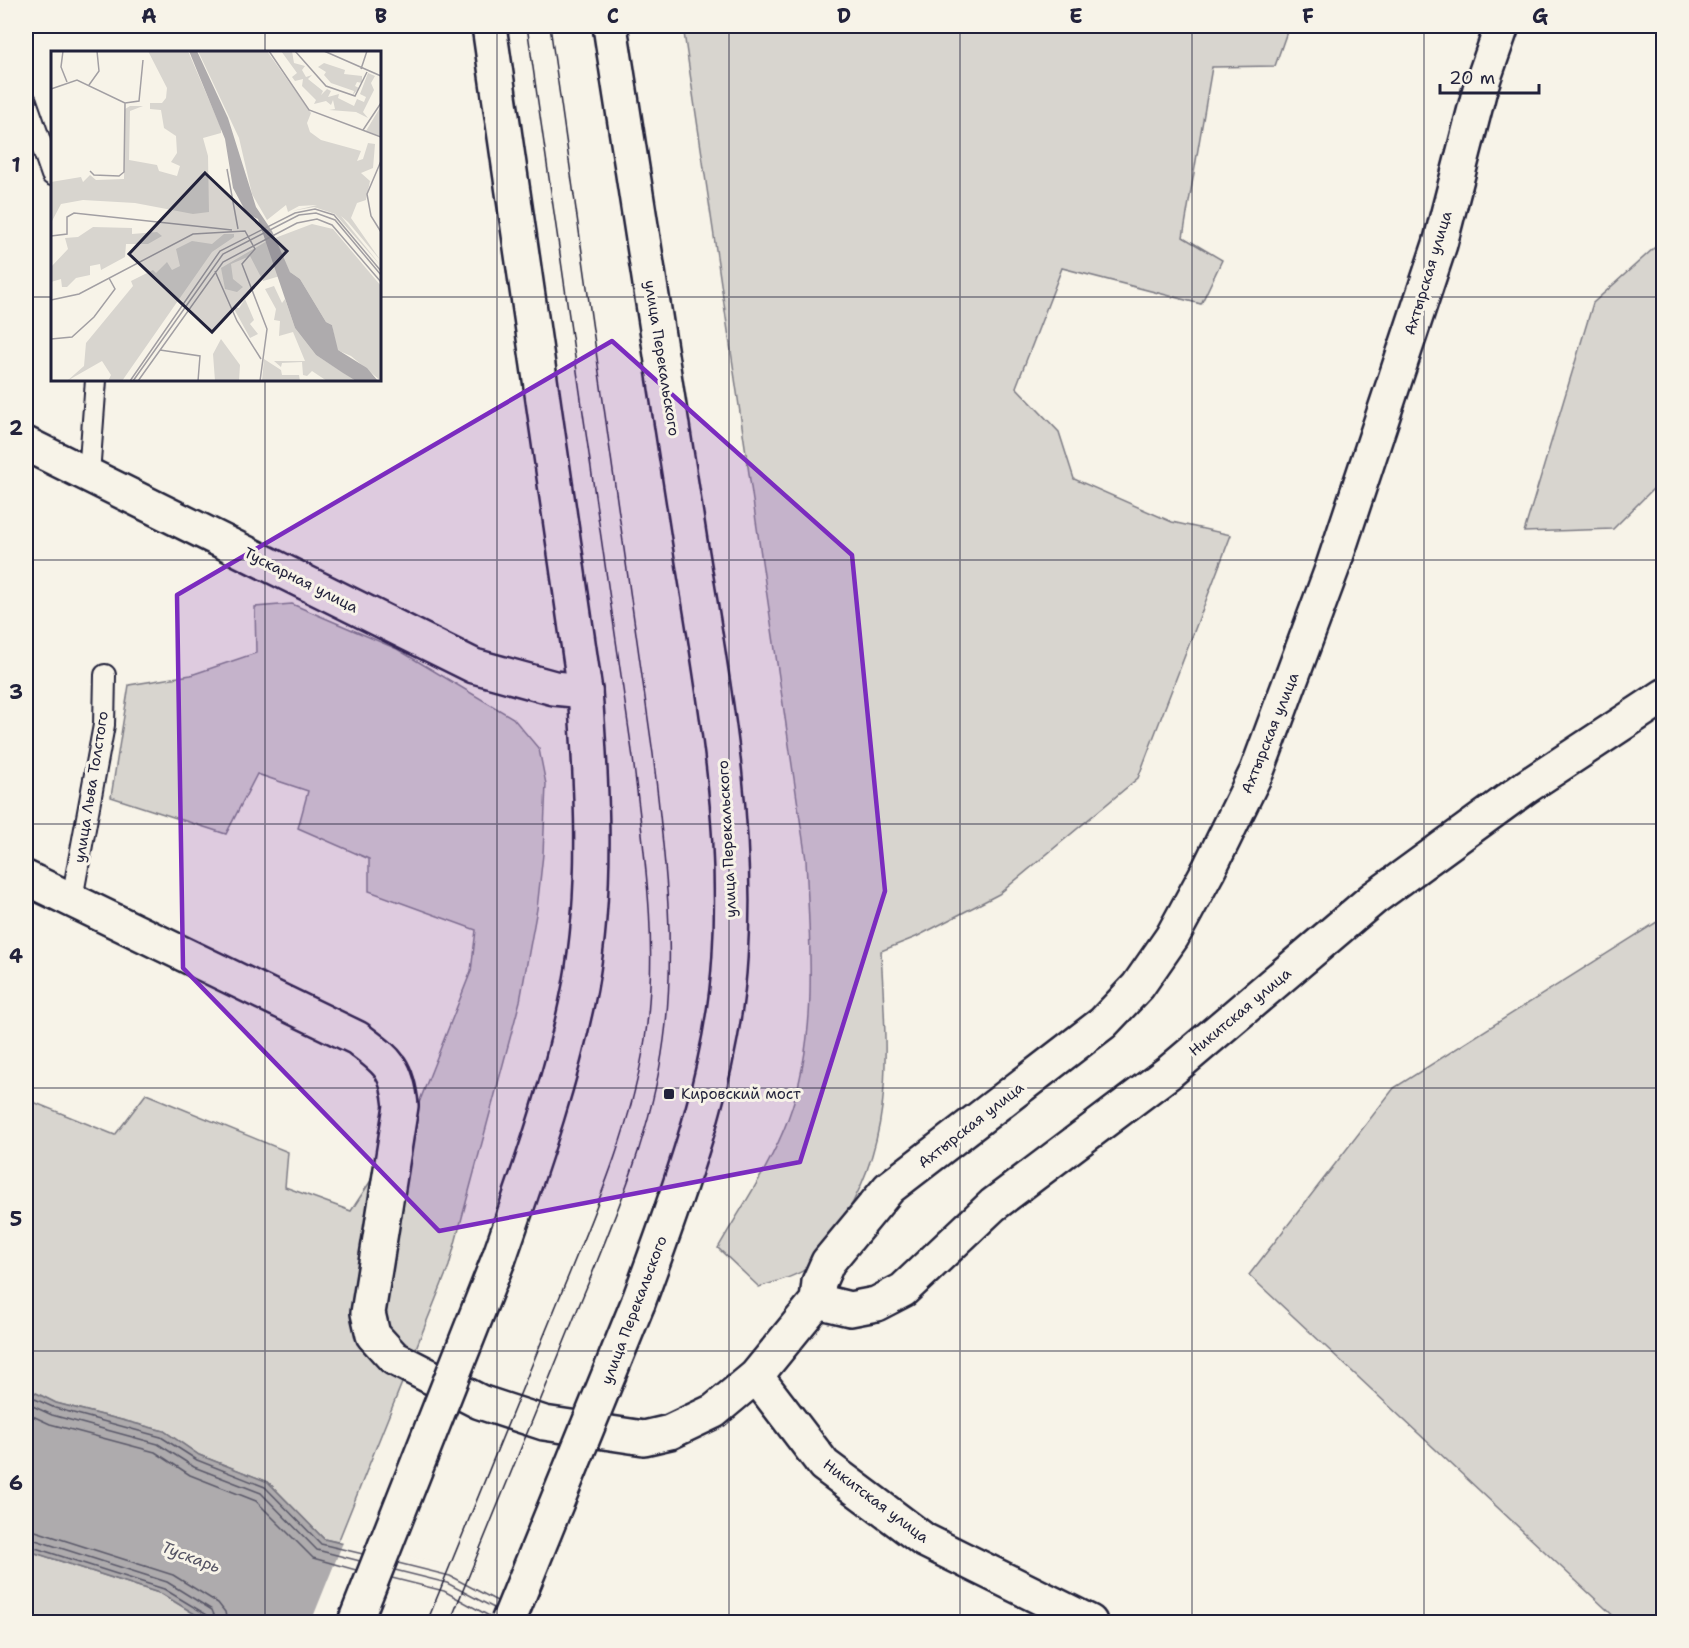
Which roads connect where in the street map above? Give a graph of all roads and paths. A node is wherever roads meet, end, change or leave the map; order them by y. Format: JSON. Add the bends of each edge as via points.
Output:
{"nodes":[{"id":1,"x":489,"y":26,"type":"edge"},
{"id":2,"x":610,"y":26,"type":"edge"},
{"id":3,"x":1502,"y":26,"type":"edge"},
{"id":4,"x":26,"y":101,"type":"edge"},
{"id":5,"x":51,"y":172,"type":"edge"},
{"id":6,"x":96,"y":381,"type":"edge"},
{"id":7,"x":26,"y":444,"type":"edge"},
{"id":8,"x":89,"y":474,"type":"junction"},
{"id":9,"x":105,"y":675,"type":"dead end"},
{"id":10,"x":585,"y":691,"type":"junction"},
{"id":11,"x":1664,"y":696,"type":"edge"},
{"id":12,"x":26,"y":878,"type":"edge"},
{"id":13,"x":72,"y":899,"type":"junction"},
{"id":14,"x":817,"y":1301,"type":"junction"},
{"id":15,"x":756,"y":1376,"type":"junction"},
{"id":16,"x":355,"y":1623,"type":"edge"},
{"id":17,"x":508,"y":1623,"type":"edge"},
{"id":18,"x":1090,"y":1623,"type":"edge"}],
"edges":[{"from":1,"to":10,"type":"street"},
{"from":2,"to":17,"type":"street","name":"улица Перекальского","bridge":true,"via":[[724,756],[732,883],[730,959],[718,1046],[685,1175],[638,1303]]},
{"from":3,"to":14,"type":"street","name":"Ахтырская улица","via":[[1480,89],[1440,243],[1332,568],[1257,771],[1209,869],[1172,937],[1138,986],[1103,1023],[890,1188],[828,1262],[819,1282]]},
{"from":4,"to":5,"type":"lane"},
{"from":6,"to":8,"type":"lane"},
{"from":7,"to":8,"type":"street","name":"Тускарная улица"},
{"from":8,"to":10,"type":"street","name":"Тускарная улица","via":[[474,666],[554,688]]},
{"from":9,"to":13,"type":"lane","name":"улица Льва Толстого","via":[[104,725]]},
{"from":10,"to":16,"type":"street","bridge":true,"via":[[592,802],[587,930],[580,986],[547,1119],[499,1258]]},
{"from":11,"to":14,"type":"street","name":"Никитская улица","via":[[1526,787],[1374,898],[1168,1073],[993,1205],[903,1290],[876,1304],[850,1309]]},
{"from":12,"to":13,"type":"street"},
{"from":13,"to":15,"type":"street","via":[[357,1038],[386,1060],[398,1082],[401,1106],[368,1313],[373,1335],[394,1358],[480,1402],[544,1423],[644,1438],[670,1432],[714,1411]]},
{"from":14,"to":15,"type":"street"},
{"from":15,"to":18,"type":"street","name":"Никитская улица","via":[[824,1466],[906,1527],[924,1540]]}]}
